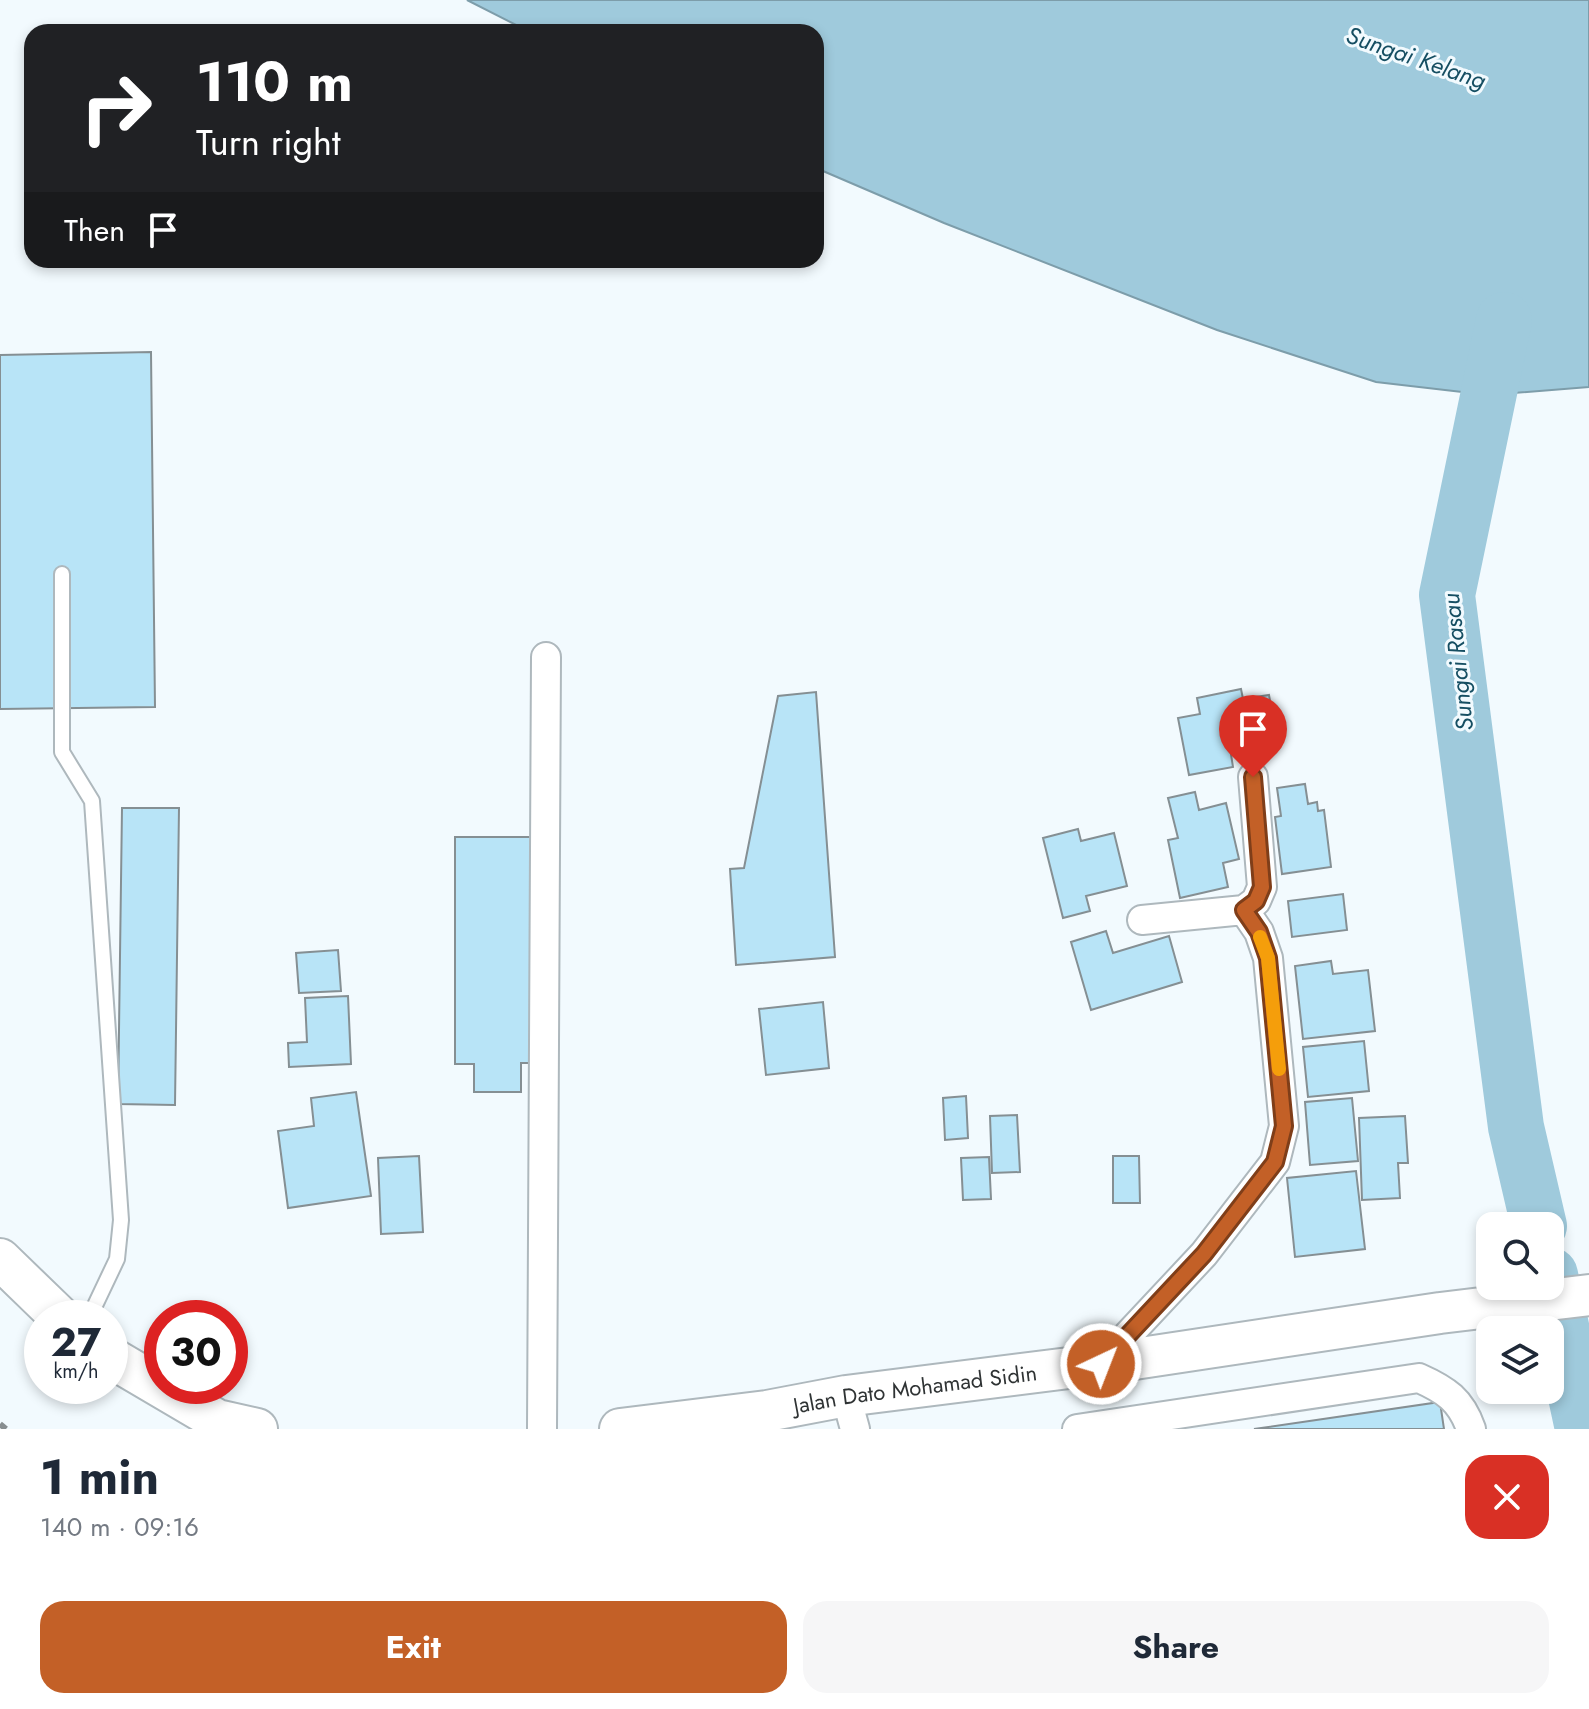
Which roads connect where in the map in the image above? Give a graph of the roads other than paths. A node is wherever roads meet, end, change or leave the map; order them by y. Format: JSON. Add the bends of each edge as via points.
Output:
{"nodes":[{"id":1,"x":62,"y":574,"type":"dead end"},
{"id":2,"x":546,"y":657,"type":"dead end"},
{"id":3,"x":1253,"y":777,"type":"dead end"},
{"id":4,"x":1244,"y":910,"type":"junction"},
{"id":5,"x":1142,"y":920,"type":"dead end"},
{"id":6,"x":0,"y":1259,"type":"edge"},
{"id":7,"x":1589,"y":1295,"type":"edge"},
{"id":8,"x":42,"y":1300,"type":"edge"},
{"id":9,"x":98,"y":1300,"type":"edge"},
{"id":10,"x":1101,"y":1364,"type":"junction"},
{"id":11,"x":128,"y":1368,"type":"edge"},
{"id":12,"x":851,"y":1412,"type":"edge"},
{"id":13,"x":768,"y":1420,"type":"edge"},
{"id":14,"x":257,"y":1429,"type":"edge"},
{"id":15,"x":542,"y":1429,"type":"edge"},
{"id":16,"x":620,"y":1429,"type":"edge"},
{"id":17,"x":1077,"y":1429,"type":"edge"},
{"id":18,"x":1471,"y":1429,"type":"edge"}],
"edges":[{"from":1,"to":9,"type":"lane","via":[[62,752],[92,801],[121,1220],[117,1259]]},
{"from":2,"to":15,"type":"street"},
{"from":3,"to":4,"type":"street","via":[[1262,887]]},
{"from":4,"to":5,"type":"street"},
{"from":4,"to":10,"type":"street","via":[[1268,958],[1284,1126],[1275,1162],[1204,1254]]},
{"from":6,"to":8,"type":"main road"},
{"from":7,"to":10,"type":"main road","name":"Jalan Dato Mohamad Sidin"},
{"from":10,"to":12,"type":"main road","name":"Jalan Dato Mohamad Sidin"},
{"from":11,"to":14,"type":"main road","via":[[217,1420]]},
{"from":12,"to":13,"type":"main road","name":"Jalan Dato Mohamad Sidin"},
{"from":13,"to":16,"type":"main road","name":"Jalan Dato Mohamad Sidin"},
{"from":17,"to":18,"type":"street","via":[[1419,1378],[1444,1389]]}]}
